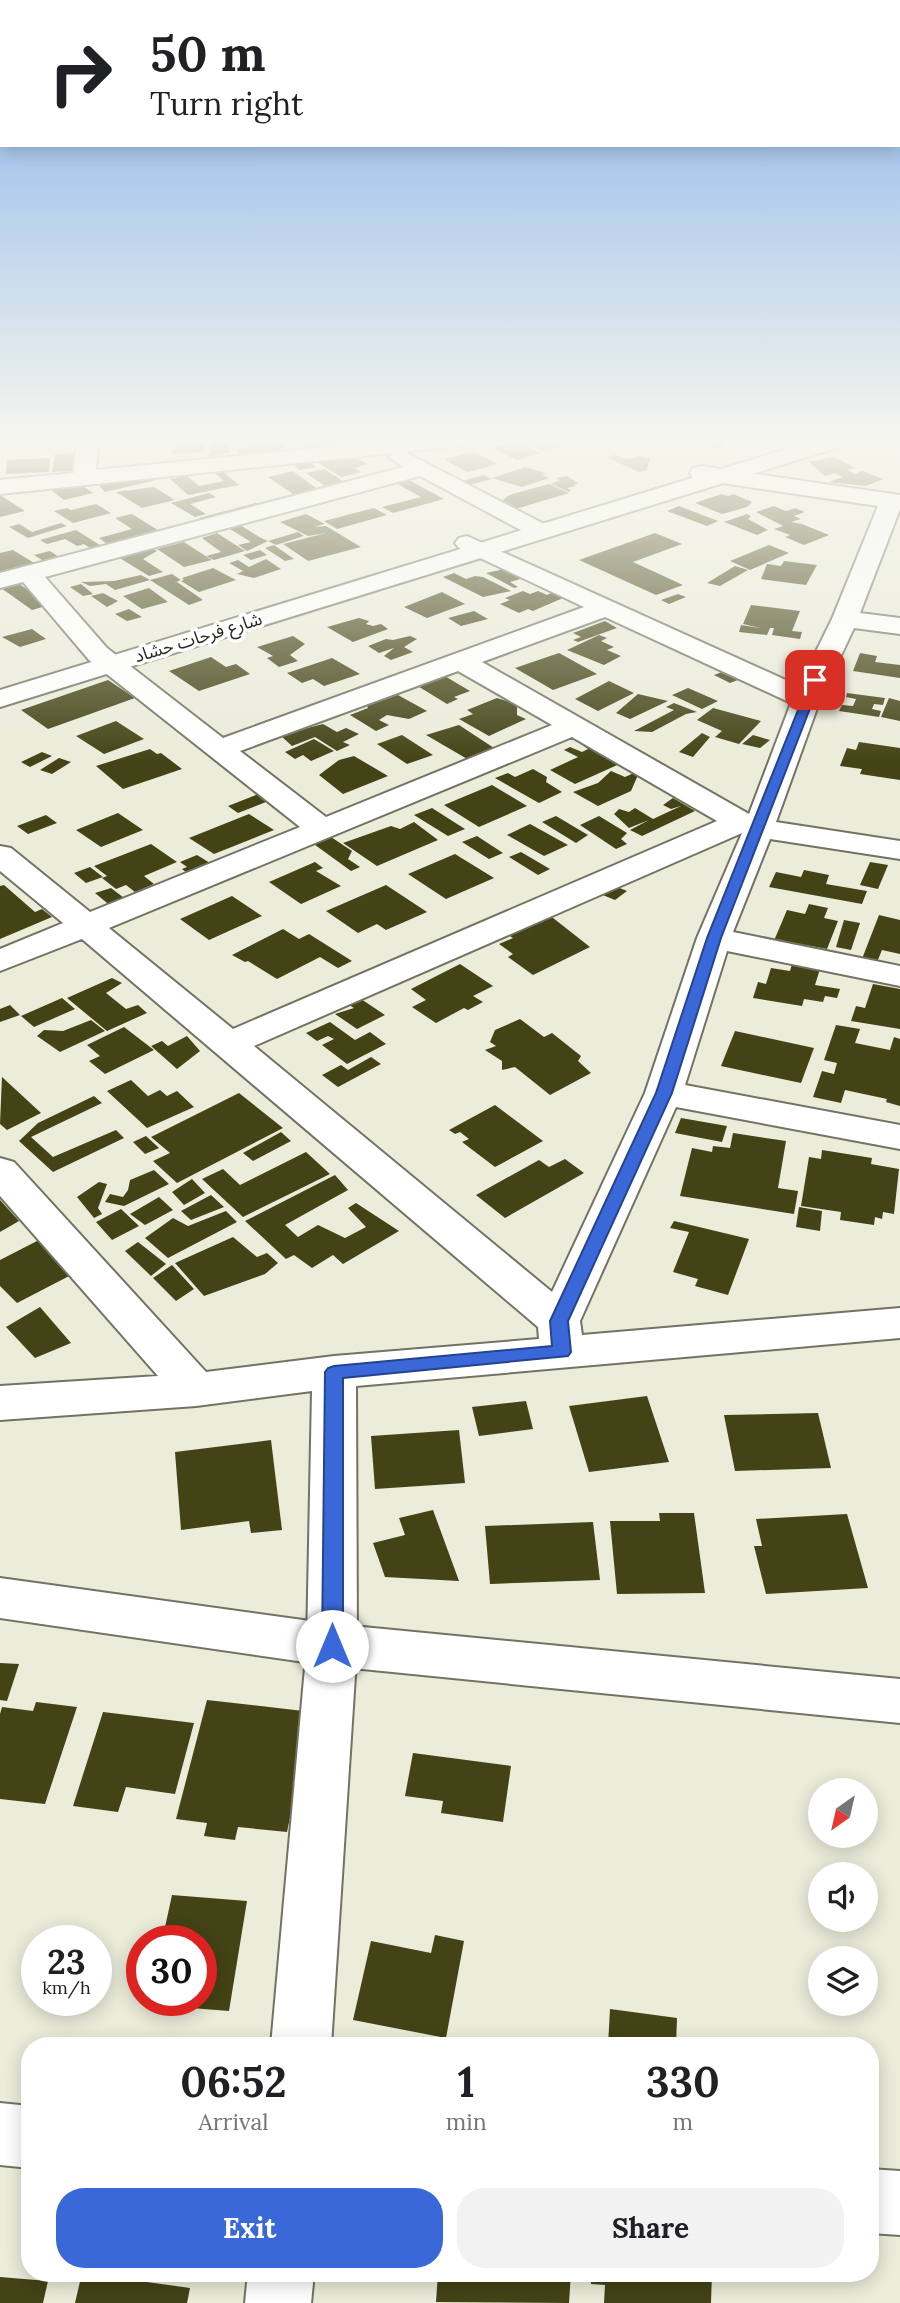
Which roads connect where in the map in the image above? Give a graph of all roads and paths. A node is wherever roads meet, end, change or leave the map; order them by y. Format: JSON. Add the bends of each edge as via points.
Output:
{"nodes":[{"id":1,"x":128,"y":547,"type":"edge"},
{"id":2,"x":472,"y":547,"type":"edge"},
{"id":3,"x":475,"y":547,"type":"edge"},
{"id":4,"x":875,"y":547,"type":"edge"},
{"id":5,"x":29,"y":574,"type":"junction"},
{"id":6,"x":0,"y":581,"type":"edge"},
{"id":7,"x":604,"y":608,"type":"junction"},
{"id":8,"x":845,"y":619,"type":"junction"},
{"id":9,"x":900,"y":626,"type":"edge"},
{"id":10,"x":104,"y":659,"type":"junction"},
{"id":11,"x":459,"y":660,"type":"junction"},
{"id":12,"x":0,"y":685,"type":"edge"},
{"id":13,"x":0,"y":699,"type":"edge"},
{"id":14,"x":806,"y":700,"type":"junction"},
{"id":15,"x":574,"y":726,"type":"junction"},
{"id":16,"x":219,"y":749,"type":"junction"},
{"id":17,"x":750,"y":825,"type":"junction"},
{"id":18,"x":322,"y":829,"type":"junction"},
{"id":19,"x":900,"y":850,"type":"edge"},
{"id":20,"x":0,"y":855,"type":"edge"},
{"id":21,"x":86,"y":928,"type":"junction"},
{"id":22,"x":714,"y":938,"type":"junction"},
{"id":23,"x":0,"y":961,"type":"edge"},
{"id":24,"x":900,"y":976,"type":"edge"},
{"id":25,"x":229,"y":1044,"type":"junction"},
{"id":26,"x":664,"y":1093,"type":"junction"},
{"id":27,"x":900,"y":1137,"type":"edge"},
{"id":28,"x":0,"y":1171,"type":"edge"},
{"id":29,"x":900,"y":1323,"type":"edge"},
{"id":30,"x":560,"y":1337,"type":"junction"},
{"id":31,"x":334,"y":1372,"type":"junction"},
{"id":32,"x":196,"y":1390,"type":"junction"},
{"id":33,"x":0,"y":1403,"type":"edge"},
{"id":34,"x":0,"y":1598,"type":"edge"},
{"id":35,"x":332,"y":1646,"type":"junction"},
{"id":36,"x":900,"y":1701,"type":"edge"},
{"id":37,"x":302,"y":2037,"type":"edge"},
{"id":38,"x":0,"y":2134,"type":"edge"},
{"id":39,"x":21,"y":2136,"type":"edge"},
{"id":40,"x":879,"y":2202,"type":"edge"},
{"id":41,"x":900,"y":2203,"type":"edge"},
{"id":42,"x":280,"y":2282,"type":"edge"},
{"id":43,"x":278,"y":2303,"type":"edge"}],
"edges":[{"from":1,"to":5,"type":"street"},
{"from":2,"to":10,"type":"street","name":"شارع فرحات حشاد"},
{"from":3,"to":7,"type":"street"},
{"from":4,"to":8,"type":"street"},
{"from":5,"to":6,"type":"street"},
{"from":5,"to":10,"type":"street"},
{"from":7,"to":11,"type":"street"},
{"from":7,"to":14,"type":"street"},
{"from":8,"to":9,"type":"street"},
{"from":8,"to":14,"type":"street"},
{"from":10,"to":12,"type":"street","name":"شارع فرحات حشاد"},
{"from":10,"to":13,"type":"street","name":"شارع فرحات حشاد"},
{"from":10,"to":16,"type":"street"},
{"from":11,"to":15,"type":"street"},
{"from":11,"to":16,"type":"street"},
{"from":14,"to":17,"type":"street"},
{"from":15,"to":17,"type":"street"},
{"from":15,"to":18,"type":"street"},
{"from":16,"to":18,"type":"street"},
{"from":17,"to":19,"type":"street"},
{"from":17,"to":22,"type":"street"},
{"from":17,"to":25,"type":"street"},
{"from":18,"to":21,"type":"street"},
{"from":20,"to":21,"type":"street"},
{"from":21,"to":23,"type":"street"},
{"from":21,"to":25,"type":"street"},
{"from":22,"to":24,"type":"street"},
{"from":22,"to":26,"type":"street"},
{"from":25,"to":30,"type":"street"},
{"from":26,"to":27,"type":"street"},
{"from":26,"to":30,"type":"street"},
{"from":28,"to":32,"type":"street"},
{"from":29,"to":30,"type":"street"},
{"from":30,"to":31,"type":"street"},
{"from":31,"to":32,"type":"street"},
{"from":31,"to":35,"type":"street"},
{"from":32,"to":33,"type":"street"},
{"from":34,"to":35,"type":"street"},
{"from":35,"to":36,"type":"street"},
{"from":35,"to":37,"type":"street"},
{"from":38,"to":39,"type":"street"},
{"from":40,"to":41,"type":"street"},
{"from":42,"to":43,"type":"street"}]}
